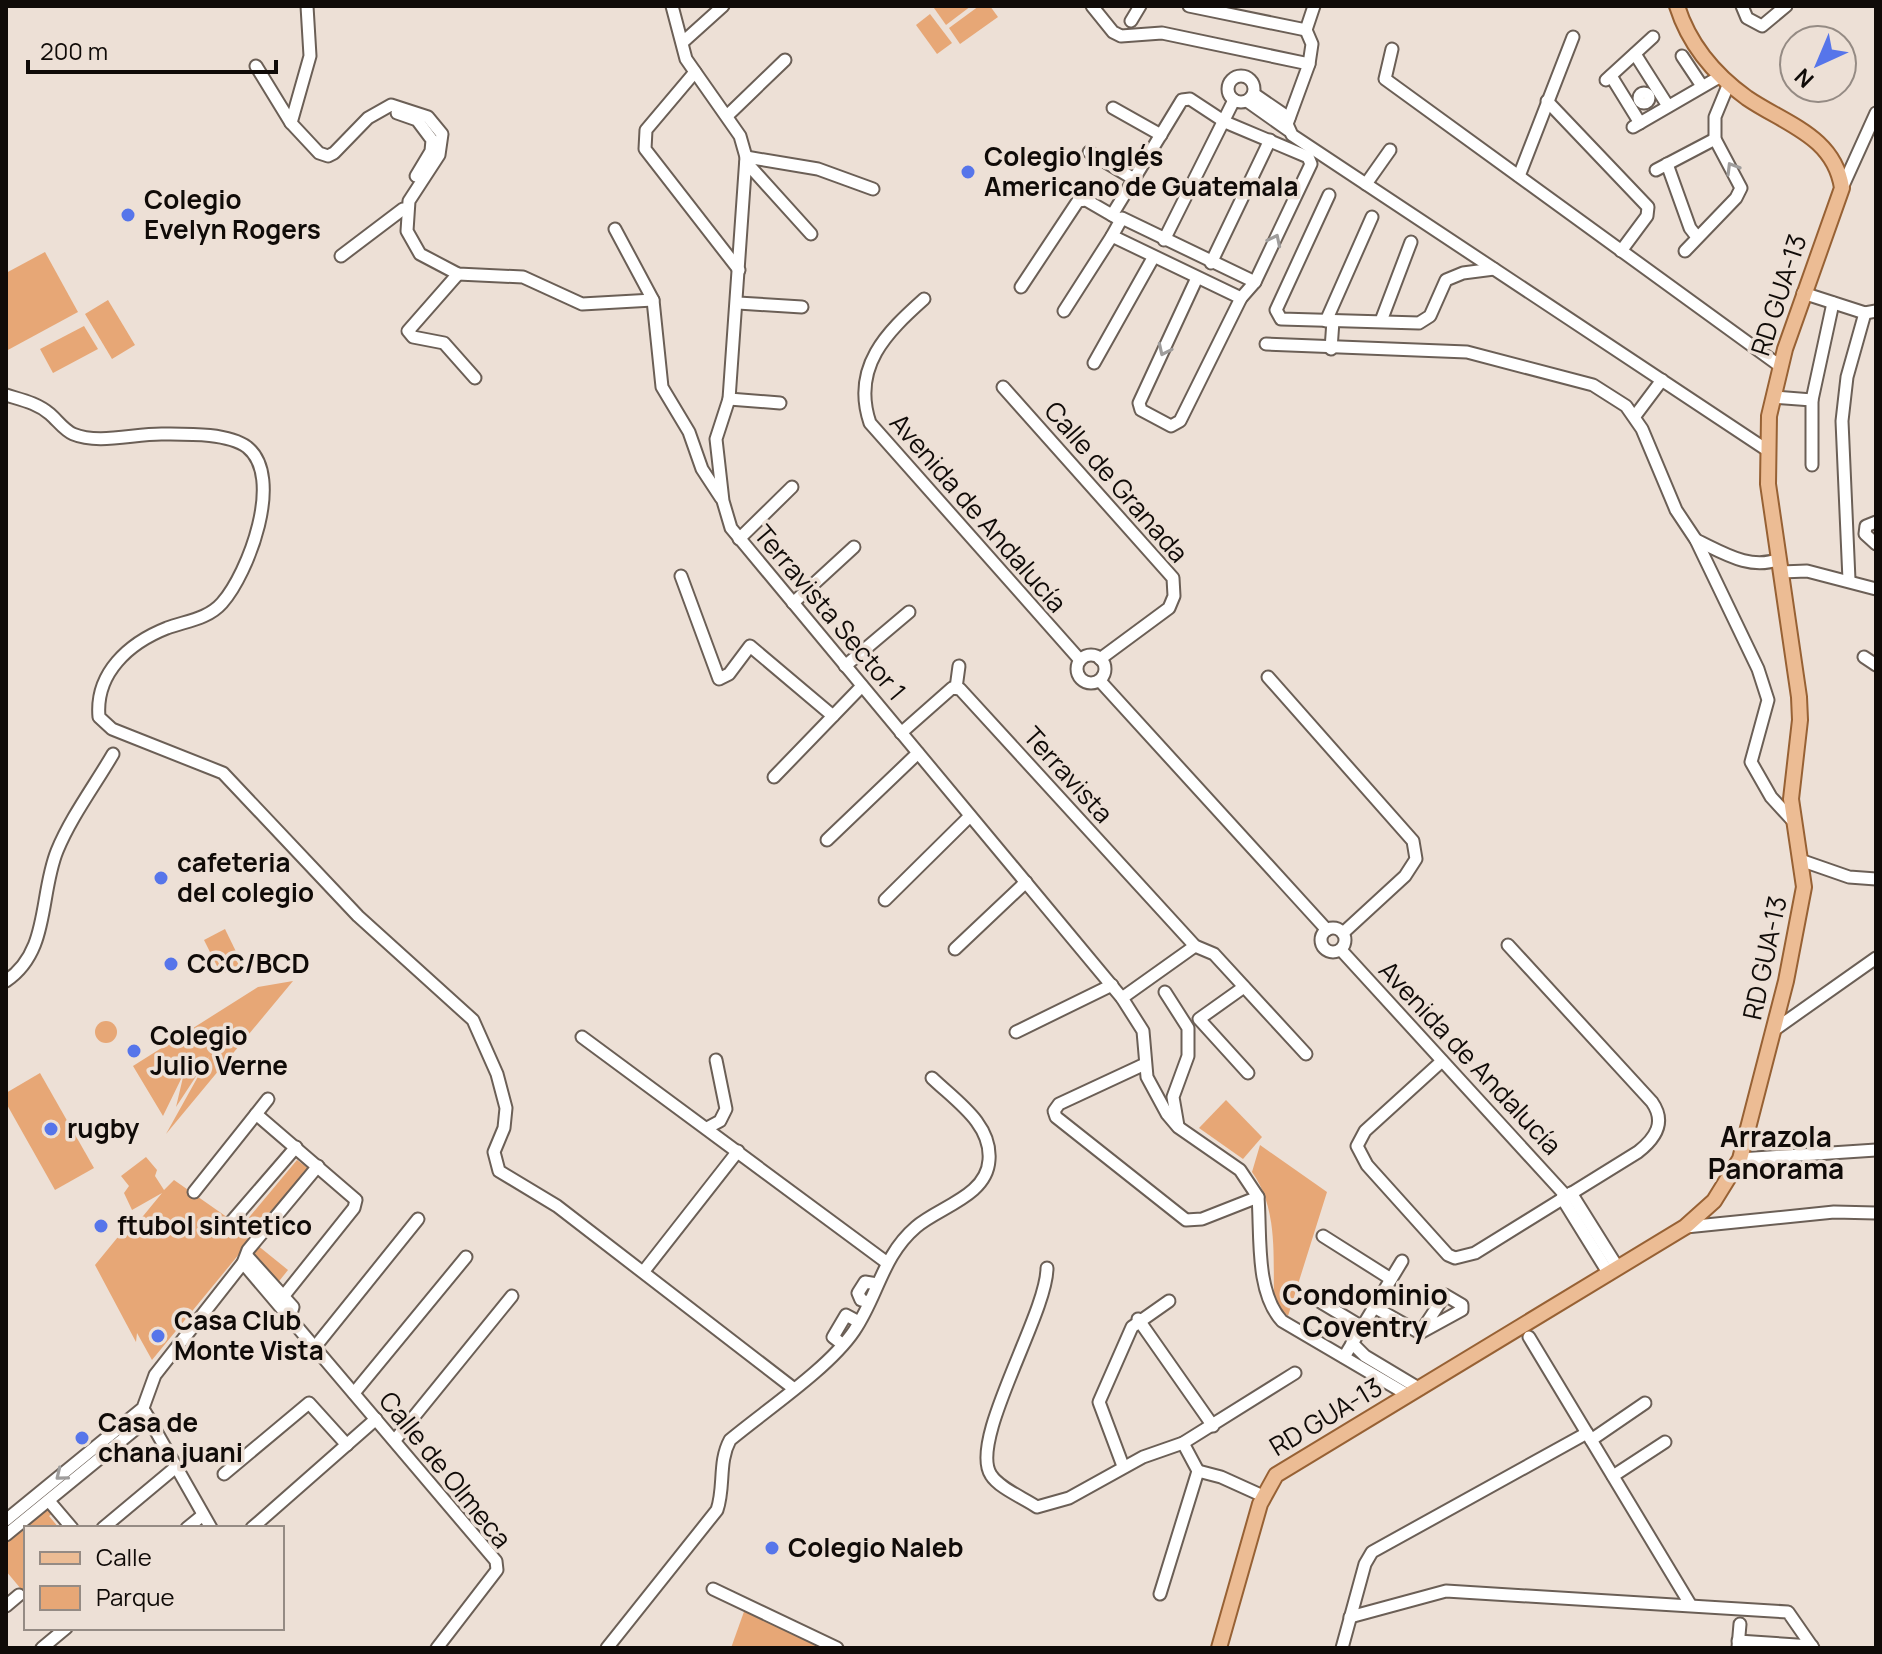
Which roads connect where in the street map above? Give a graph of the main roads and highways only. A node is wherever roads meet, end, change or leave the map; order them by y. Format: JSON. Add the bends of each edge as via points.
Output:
{"nodes":[{"id":1,"x":1677,"y":6,"type":"edge"},
{"id":2,"x":1219,"y":1648,"type":"edge"}],
"edges":[{"from":1,"to":2,"type":"main road","name":"RD GUA-13","via":[[1693,43],[1725,79],[1818,141],[1835,164],[1842,188],[1780,366],[1767,450],[1800,720],[1791,784],[1803,899],[1744,1160],[1714,1201],[1685,1227],[1286,1466],[1261,1500]]}]}
